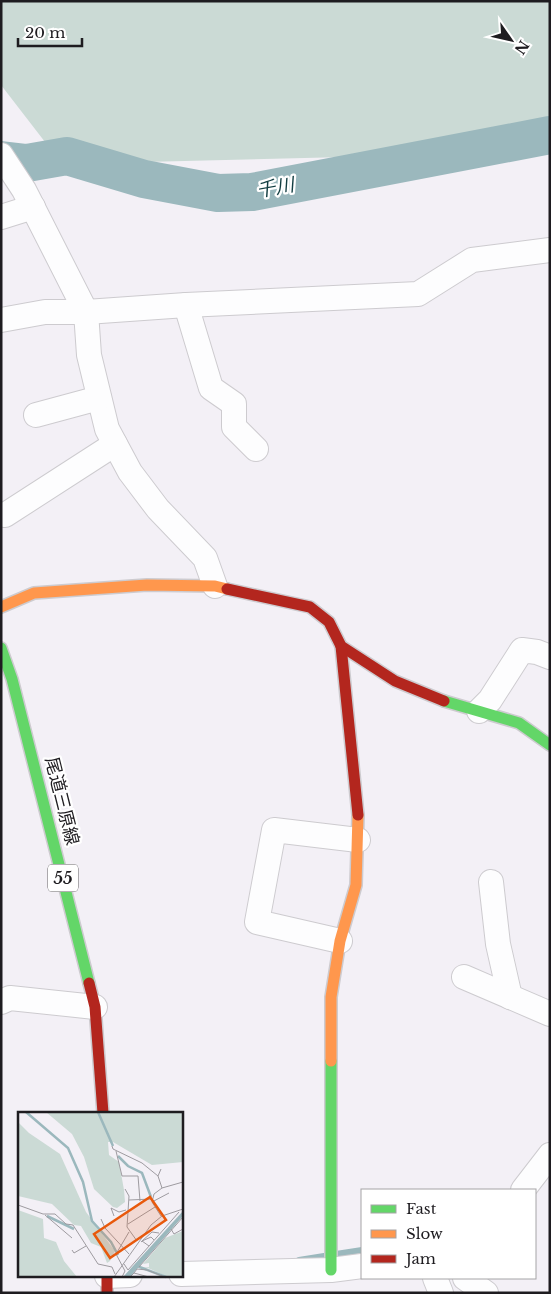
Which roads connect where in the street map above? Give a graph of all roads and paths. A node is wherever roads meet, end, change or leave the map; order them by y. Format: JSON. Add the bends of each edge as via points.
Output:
{"nodes":[{"id":1,"x":1,"y":155,"type":"edge"},
{"id":2,"x":33,"y":207,"type":"junction"},
{"id":3,"x":1,"y":217,"type":"edge"},
{"id":4,"x":550,"y":250,"type":"edge"},
{"id":5,"x":186,"y":305,"type":"junction"},
{"id":6,"x":86,"y":312,"type":"junction"},
{"id":7,"x":1,"y":320,"type":"edge"},
{"id":8,"x":99,"y":398,"type":"junction"},
{"id":9,"x":36,"y":415,"type":"dead end"},
{"id":10,"x":115,"y":444,"type":"junction"},
{"id":11,"x":256,"y":449,"type":"dead end"},
{"id":12,"x":5,"y":515,"type":"dead end"},
{"id":13,"x":215,"y":586,"type":"junction"},
{"id":14,"x":1,"y":607,"type":"edge"},
{"id":15,"x":341,"y":646,"type":"junction"},
{"id":16,"x":1,"y":648,"type":"edge"},
{"id":17,"x":550,"y":656,"type":"edge"},
{"id":18,"x":479,"y":711,"type":"junction"},
{"id":19,"x":550,"y":745,"type":"edge"},
{"id":20,"x":358,"y":840,"type":"junction"},
{"id":21,"x":490,"y":882,"type":"dead end"},
{"id":22,"x":340,"y":942,"type":"junction"},
{"id":23,"x":464,"y":977,"type":"dead end"},
{"id":24,"x":510,"y":996,"type":"junction"},
{"id":25,"x":1,"y":1002,"type":"edge"},
{"id":26,"x":95,"y":1007,"type":"junction"},
{"id":27,"x":550,"y":1014,"type":"edge"},
{"id":28,"x":103,"y":1112,"type":"edge"},
{"id":29,"x":550,"y":1155,"type":"edge"},
{"id":30,"x":524,"y":1189,"type":"edge"},
{"id":31,"x":361,"y":1266,"type":"edge"},
{"id":32,"x":331,"y":1270,"type":"junction"},
{"id":33,"x":182,"y":1274,"type":"edge"},
{"id":34,"x":107,"y":1276,"type":"edge"},
{"id":35,"x":435,"y":1279,"type":"edge"},
{"id":36,"x":466,"y":1279,"type":"edge"},
{"id":37,"x":494,"y":1279,"type":"edge"},
{"id":38,"x":107,"y":1293,"type":"edge"},
{"id":39,"x":441,"y":1293,"type":"edge"},
{"id":40,"x":487,"y":1293,"type":"edge"}],
"edges":[{"from":1,"to":2,"type":"street"},
{"from":2,"to":3,"type":"street"},
{"from":2,"to":6,"type":"street"},
{"from":4,"to":5,"type":"street","via":[[472,260],[418,294]]},
{"from":5,"to":6,"type":"street"},
{"from":5,"to":11,"type":"street","via":[[211,388],[234,404],[234,426]]},
{"from":6,"to":7,"type":"street","via":[[45,312]]},
{"from":6,"to":8,"type":"street","via":[[89,355]]},
{"from":8,"to":9,"type":"street"},
{"from":8,"to":10,"type":"street","via":[[107,429]]},
{"from":10,"to":12,"type":"street"},
{"from":10,"to":13,"type":"street","via":[[130,472],[158,509],[205,558]]},
{"from":13,"to":14,"type":"street","via":[[147,584],[34,593]]},
{"from":13,"to":15,"type":"street","via":[[310,607],[329,622]]},
{"from":15,"to":18,"type":"street","via":[[395,681],[449,703]]},
{"from":15,"to":20,"type":"street"},
{"from":16,"to":26,"type":"street","name":"尾道三原線","number":"55","via":[[12,679]]},
{"from":17,"to":18,"type":"street","via":[[522,650],[490,700]]},
{"from":18,"to":19,"type":"street","via":[[520,723]]},
{"from":20,"to":22,"type":"street","via":[[356,885]]},
{"from":20,"to":22,"type":"street","via":[[274,830],[257,922]]},
{"from":21,"to":24,"type":"street","via":[[498,944]]},
{"from":22,"to":32,"type":"street","via":[[330,997]]},
{"from":23,"to":24,"type":"street"},
{"from":24,"to":27,"type":"street"},
{"from":25,"to":26,"type":"street","via":[[10,998]]},
{"from":26,"to":28,"type":"street","name":"尾道三原線","number":"55"},
{"from":29,"to":30,"type":"street"},
{"from":31,"to":32,"type":"street"},
{"from":32,"to":33,"type":"street"},
{"from":34,"to":38,"type":"street"},
{"from":35,"to":39,"type":"street"},
{"from":36,"to":40,"type":"street"},
{"from":37,"to":40,"type":"street"}]}
